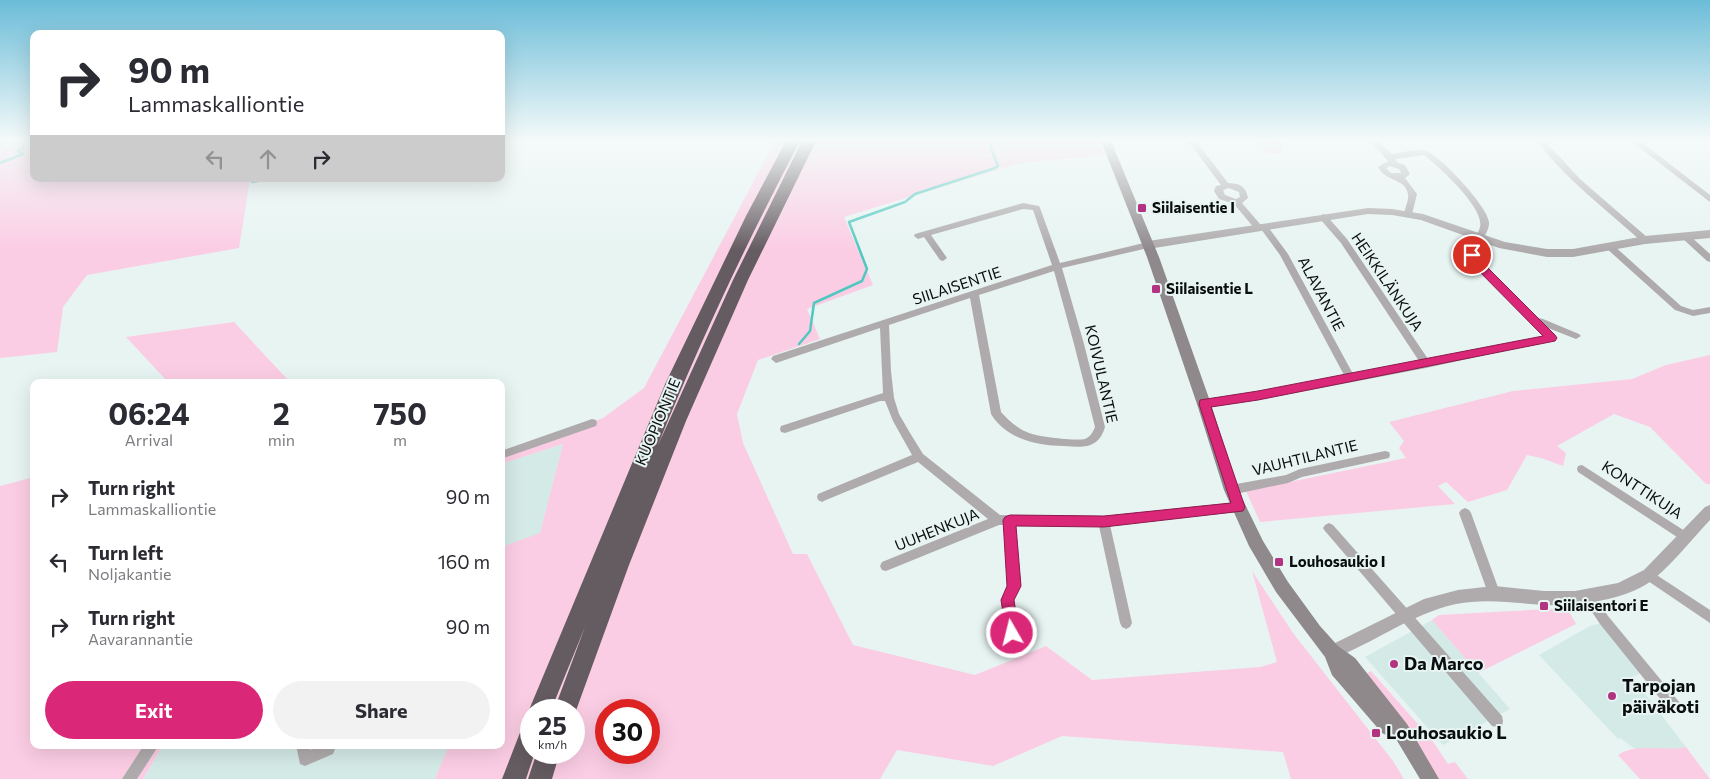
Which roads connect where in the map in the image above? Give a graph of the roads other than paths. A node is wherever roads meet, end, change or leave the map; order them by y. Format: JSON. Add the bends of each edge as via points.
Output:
{"nodes":[{"id":1,"x":774,"y":177,"type":"edge"},
{"id":2,"x":790,"y":177,"type":"edge"},
{"id":3,"x":1121,"y":177,"type":"edge"},
{"id":4,"x":1219,"y":177,"type":"edge"},
{"id":5,"x":1400,"y":177,"type":"edge"},
{"id":6,"x":1451,"y":177,"type":"edge"},
{"id":7,"x":1574,"y":177,"type":"edge"},
{"id":8,"x":1682,"y":177,"type":"edge"},
{"id":9,"x":1225,"y":185,"type":"junction"},
{"id":10,"x":1710,"y":199,"type":"edge"},
{"id":11,"x":1237,"y":202,"type":"junction"},
{"id":12,"x":1408,"y":214,"type":"junction"},
{"id":13,"x":1323,"y":217,"type":"junction"},
{"id":14,"x":1260,"y":226,"type":"junction"},
{"id":15,"x":1710,"y":234,"type":"edge"},
{"id":16,"x":1685,"y":236,"type":"junction"},
{"id":17,"x":1479,"y":237,"type":"junction"},
{"id":18,"x":1645,"y":240,"type":"junction"},
{"id":19,"x":1148,"y":245,"type":"junction"},
{"id":20,"x":1609,"y":246,"type":"junction"},
{"id":21,"x":943,"y":258,"type":"dead end"},
{"id":22,"x":1710,"y":259,"type":"edge"},
{"id":23,"x":1058,"y":266,"type":"junction"},
{"id":24,"x":974,"y":295,"type":"junction"},
{"id":25,"x":1710,"y":310,"type":"edge"},
{"id":26,"x":1536,"y":322,"type":"junction"},
{"id":27,"x":884,"y":324,"type":"junction"},
{"id":28,"x":1552,"y":338,"type":"junction"},
{"id":29,"x":776,"y":359,"type":"dead end"},
{"id":30,"x":1426,"y":364,"type":"junction"},
{"id":31,"x":1350,"y":378,"type":"junction"},
{"id":32,"x":889,"y":397,"type":"junction"},
{"id":33,"x":1204,"y":404,"type":"junction"},
{"id":34,"x":592,"y":423,"type":"dead end"},
{"id":35,"x":785,"y":429,"type":"dead end"},
{"id":36,"x":505,"y":454,"type":"edge"},
{"id":37,"x":1385,"y":455,"type":"dead end"},
{"id":38,"x":919,"y":458,"type":"junction"},
{"id":39,"x":1582,"y":469,"type":"dead end"},
{"id":40,"x":1232,"y":490,"type":"junction"},
{"id":41,"x":822,"y":497,"type":"dead end"},
{"id":42,"x":1238,"y":507,"type":"junction"},
{"id":43,"x":1710,"y":511,"type":"edge"},
{"id":44,"x":1465,"y":513,"type":"dead end"},
{"id":45,"x":1004,"y":520,"type":"junction"},
{"id":46,"x":1104,"y":521,"type":"junction"},
{"id":47,"x":1329,"y":528,"type":"dead end"},
{"id":48,"x":1684,"y":536,"type":"junction"},
{"id":49,"x":886,"y":566,"type":"dead end"},
{"id":50,"x":1649,"y":575,"type":"junction"},
{"id":51,"x":1494,"y":593,"type":"junction"},
{"id":52,"x":1588,"y":596,"type":"junction"},
{"id":53,"x":1405,"y":616,"type":"junction"},
{"id":54,"x":1710,"y":617,"type":"edge"},
{"id":55,"x":1126,"y":623,"type":"dead end"},
{"id":56,"x":1014,"y":650,"type":"dead end"},
{"id":57,"x":1332,"y":652,"type":"junction"},
{"id":58,"x":545,"y":699,"type":"edge"},
{"id":59,"x":569,"y":699,"type":"edge"},
{"id":60,"x":1675,"y":707,"type":"dead end"},
{"id":61,"x":1497,"y":721,"type":"dead end"},
{"id":62,"x":149,"y":749,"type":"edge"},
{"id":63,"x":304,"y":749,"type":"edge"},
{"id":64,"x":328,"y":749,"type":"edge"},
{"id":65,"x":520,"y":763,"type":"edge"},
{"id":66,"x":545,"y":764,"type":"edge"},
{"id":67,"x":1426,"y":772,"type":"edge"},
{"id":68,"x":129,"y":779,"type":"edge"},
{"id":69,"x":514,"y":779,"type":"edge"},
{"id":70,"x":540,"y":779,"type":"edge"}],
"edges":[{"from":1,"to":58,"type":"highway","name":"KUOPIONTIE","via":[[675,382]]},
{"from":2,"to":59,"type":"highway","name":"KUOPIONTIE","via":[[689,393]]},
{"from":3,"to":19,"type":"main road"},
{"from":4,"to":9,"type":"street"},
{"from":5,"to":12,"type":"street","via":[[1414,196]]},
{"from":6,"to":17,"type":"street","via":[[1484,215],[1485,225]]},
{"from":7,"to":18,"type":"street"},
{"from":8,"to":10,"type":"street"},
{"from":9,"to":11,"type":"street","via":[[1219,188],[1219,194],[1226,200]]},
{"from":9,"to":11,"type":"street","via":[[1233,185],[1243,191],[1244,198]]},
{"from":11,"to":14,"type":"street","name":"ALAVANTIE"},
{"from":12,"to":13,"type":"street","via":[[1368,211]]},
{"from":12,"to":17,"type":"street"},
{"from":13,"to":14,"type":"street"},
{"from":13,"to":30,"type":"street","name":"HEIKKILÄNKUJA","via":[[1344,241]]},
{"from":14,"to":19,"type":"street"},
{"from":14,"to":31,"type":"street","name":"ALAVANTIE","via":[[1284,254]]},
{"from":15,"to":16,"type":"street"},
{"from":16,"to":18,"type":"street"},
{"from":16,"to":22,"type":"street"},
{"from":17,"to":20,"type":"street","via":[[1513,248],[1547,253],[1573,253]]},
{"from":17,"to":26,"type":"street","via":[[1472,255],[1474,259]]},
{"from":18,"to":20,"type":"street"},
{"from":19,"to":23,"type":"street","name":"SIILAISENTIE"},
{"from":19,"to":33,"type":"main road"},
{"from":20,"to":25,"type":"street","via":[[1678,308],[1693,313]]},
{"from":21,"to":23,"type":"street","name":"KOIVULANTIE","via":[[922,235],[1023,206],[1036,208]]},
{"from":23,"to":24,"type":"street","name":"SIILAISENTIE"},
{"from":23,"to":24,"type":"street","name":"KOIVULANTIE","via":[[1100,427],[1095,438],[1085,443],[1030,439],[996,414]]},
{"from":24,"to":27,"type":"street","name":"SIILAISENTIE"},
{"from":26,"to":28,"type":"street"},
{"from":26,"to":28,"type":"street","via":[[1576,336]]},
{"from":27,"to":29,"type":"street","name":"SIILAISENTIE"},
{"from":27,"to":32,"type":"street"},
{"from":28,"to":30,"type":"street"},
{"from":30,"to":31,"type":"street"},
{"from":31,"to":33,"type":"street"},
{"from":32,"to":35,"type":"street","via":[[880,397]]},
{"from":32,"to":38,"type":"street","via":[[894,413]]},
{"from":33,"to":40,"type":"main road"},
{"from":34,"to":36,"type":"street"},
{"from":37,"to":40,"type":"street","name":"VAUHTILANTIE"},
{"from":38,"to":41,"type":"street"},
{"from":38,"to":45,"type":"street"},
{"from":39,"to":48,"type":"street","name":"KONTTIKUJA"},
{"from":40,"to":42,"type":"main road"},
{"from":42,"to":46,"type":"street"},
{"from":42,"to":57,"type":"main road","via":[[1282,587]]},
{"from":43,"to":48,"type":"street"},
{"from":44,"to":51,"type":"street"},
{"from":45,"to":46,"type":"street"},
{"from":45,"to":49,"type":"street","name":"UUHENKUJA"},
{"from":45,"to":56,"type":"street","via":[[1014,586],[1008,600]]},
{"from":46,"to":55,"type":"street"},
{"from":47,"to":53,"type":"street"},
{"from":48,"to":50,"type":"street"},
{"from":50,"to":52,"type":"street","via":[[1621,589]]},
{"from":50,"to":54,"type":"street"},
{"from":51,"to":52,"type":"street","via":[[1544,598]]},
{"from":51,"to":53,"type":"street","via":[[1444,600]]},
{"from":52,"to":60,"type":"street"},
{"from":53,"to":57,"type":"street"},
{"from":53,"to":61,"type":"street"},
{"from":57,"to":67,"type":"main road","via":[[1338,669]]},
{"from":62,"to":68,"type":"street"},
{"from":63,"to":64,"type":"street","via":[[305,759]]},
{"from":65,"to":69,"type":"highway"},
{"from":66,"to":70,"type":"highway"}]}
